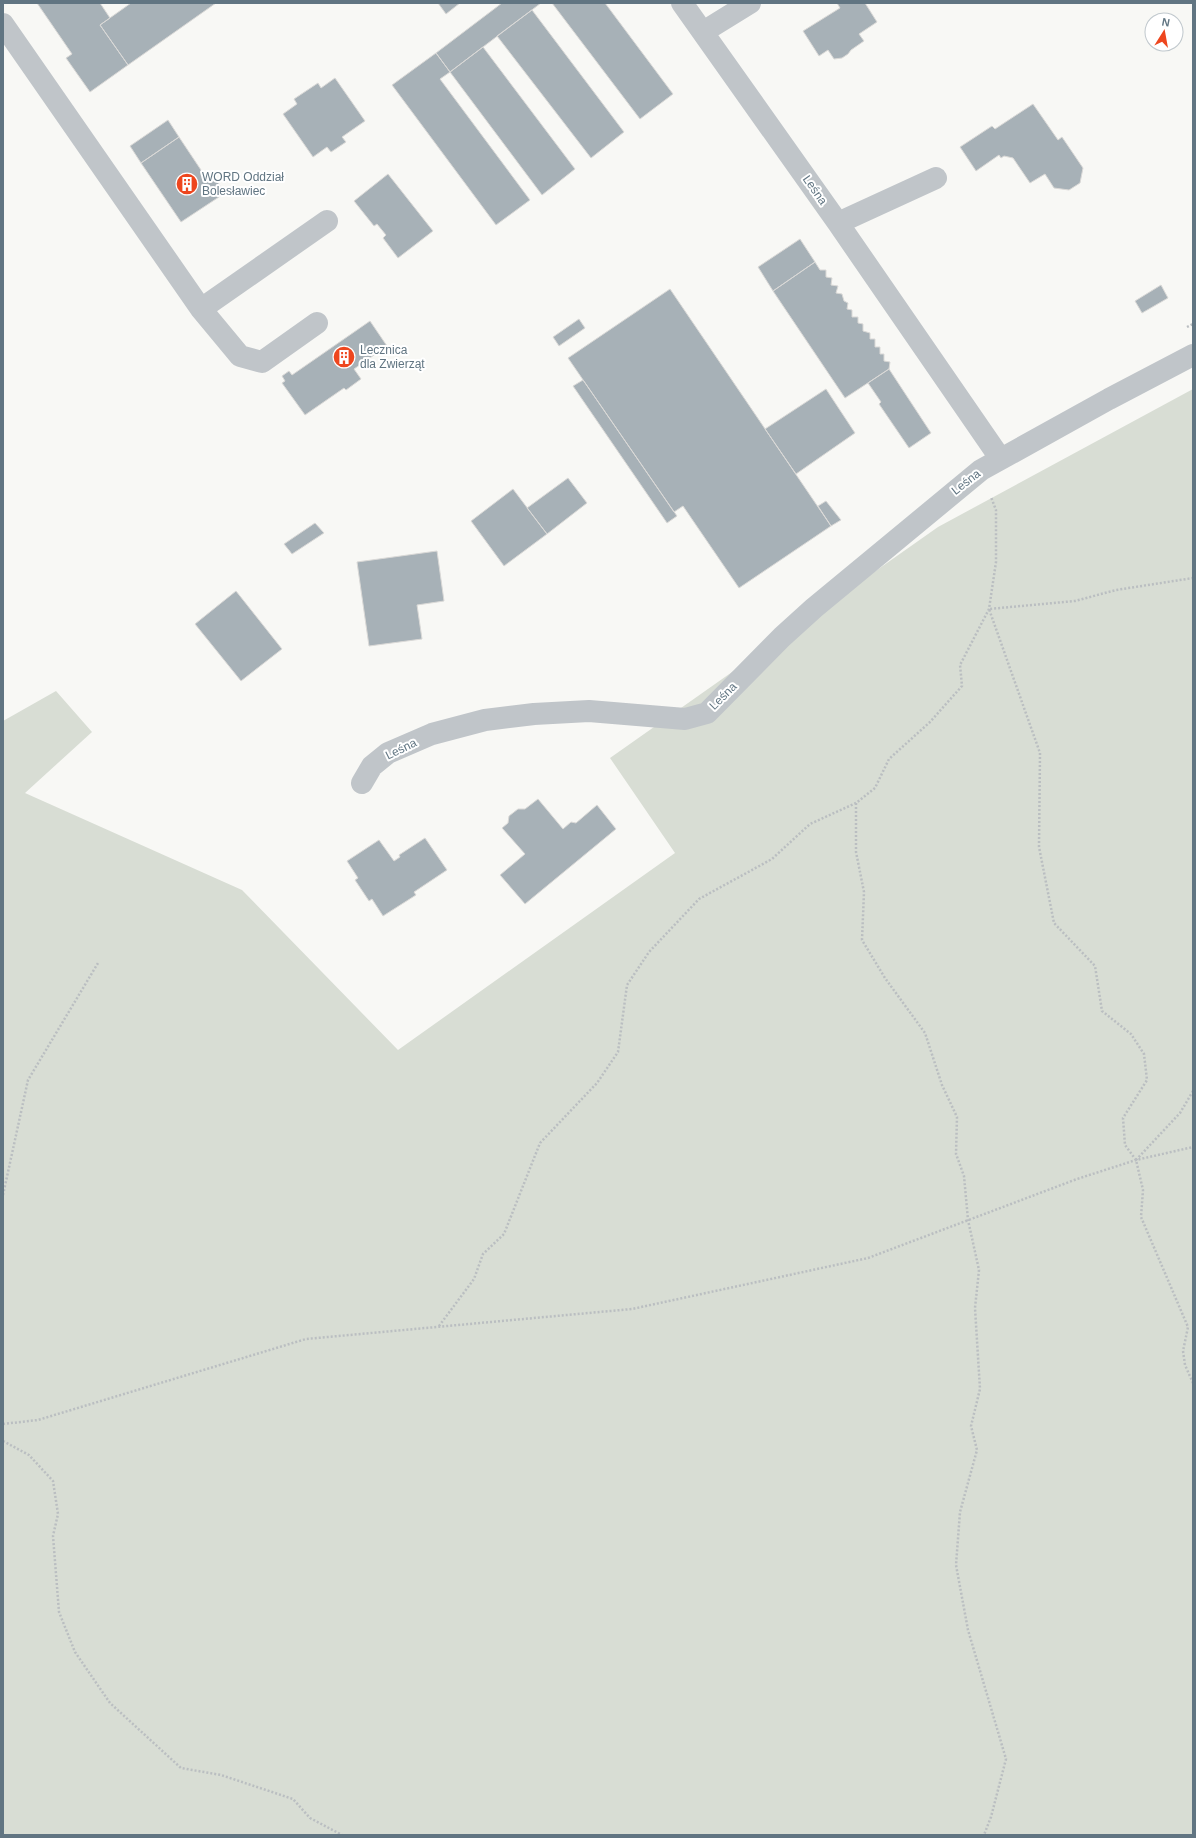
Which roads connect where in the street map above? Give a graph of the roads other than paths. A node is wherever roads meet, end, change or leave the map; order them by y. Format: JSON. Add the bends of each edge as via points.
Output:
{"nodes":[{"id":1,"x":682,"y":3,"type":"edge"},
{"id":2,"x":750,"y":3,"type":"edge"},
{"id":3,"x":3,"y":24,"type":"edge"},
{"id":4,"x":704,"y":32,"type":"junction"},
{"id":5,"x":936,"y":178,"type":"dead end"},
{"id":6,"x":327,"y":221,"type":"dead end"},
{"id":7,"x":838,"y":223,"type":"junction"},
{"id":8,"x":201,"y":309,"type":"junction"},
{"id":9,"x":317,"y":322,"type":"dead end"},
{"id":10,"x":1193,"y":355,"type":"edge"},
{"id":11,"x":1000,"y":458,"type":"junction"},
{"id":12,"x":362,"y":783,"type":"dead end"}],
"edges":[{"from":1,"to":4,"type":"street","name":"Leśna"},
{"from":2,"to":4,"type":"street"},
{"from":3,"to":8,"type":"street"},
{"from":4,"to":7,"type":"street","name":"Leśna"},
{"from":5,"to":7,"type":"street"},
{"from":6,"to":8,"type":"street"},
{"from":7,"to":11,"type":"street","name":"Leśna"},
{"from":8,"to":9,"type":"street","via":[[240,356],[262,362]]},
{"from":10,"to":11,"type":"street","name":"Leśna"},
{"from":11,"to":12,"type":"street","name":"Leśna","via":[[981,470],[814,608],[707,713],[685,718],[589,711],[485,720],[432,734],[388,753],[372,766]]}]}
